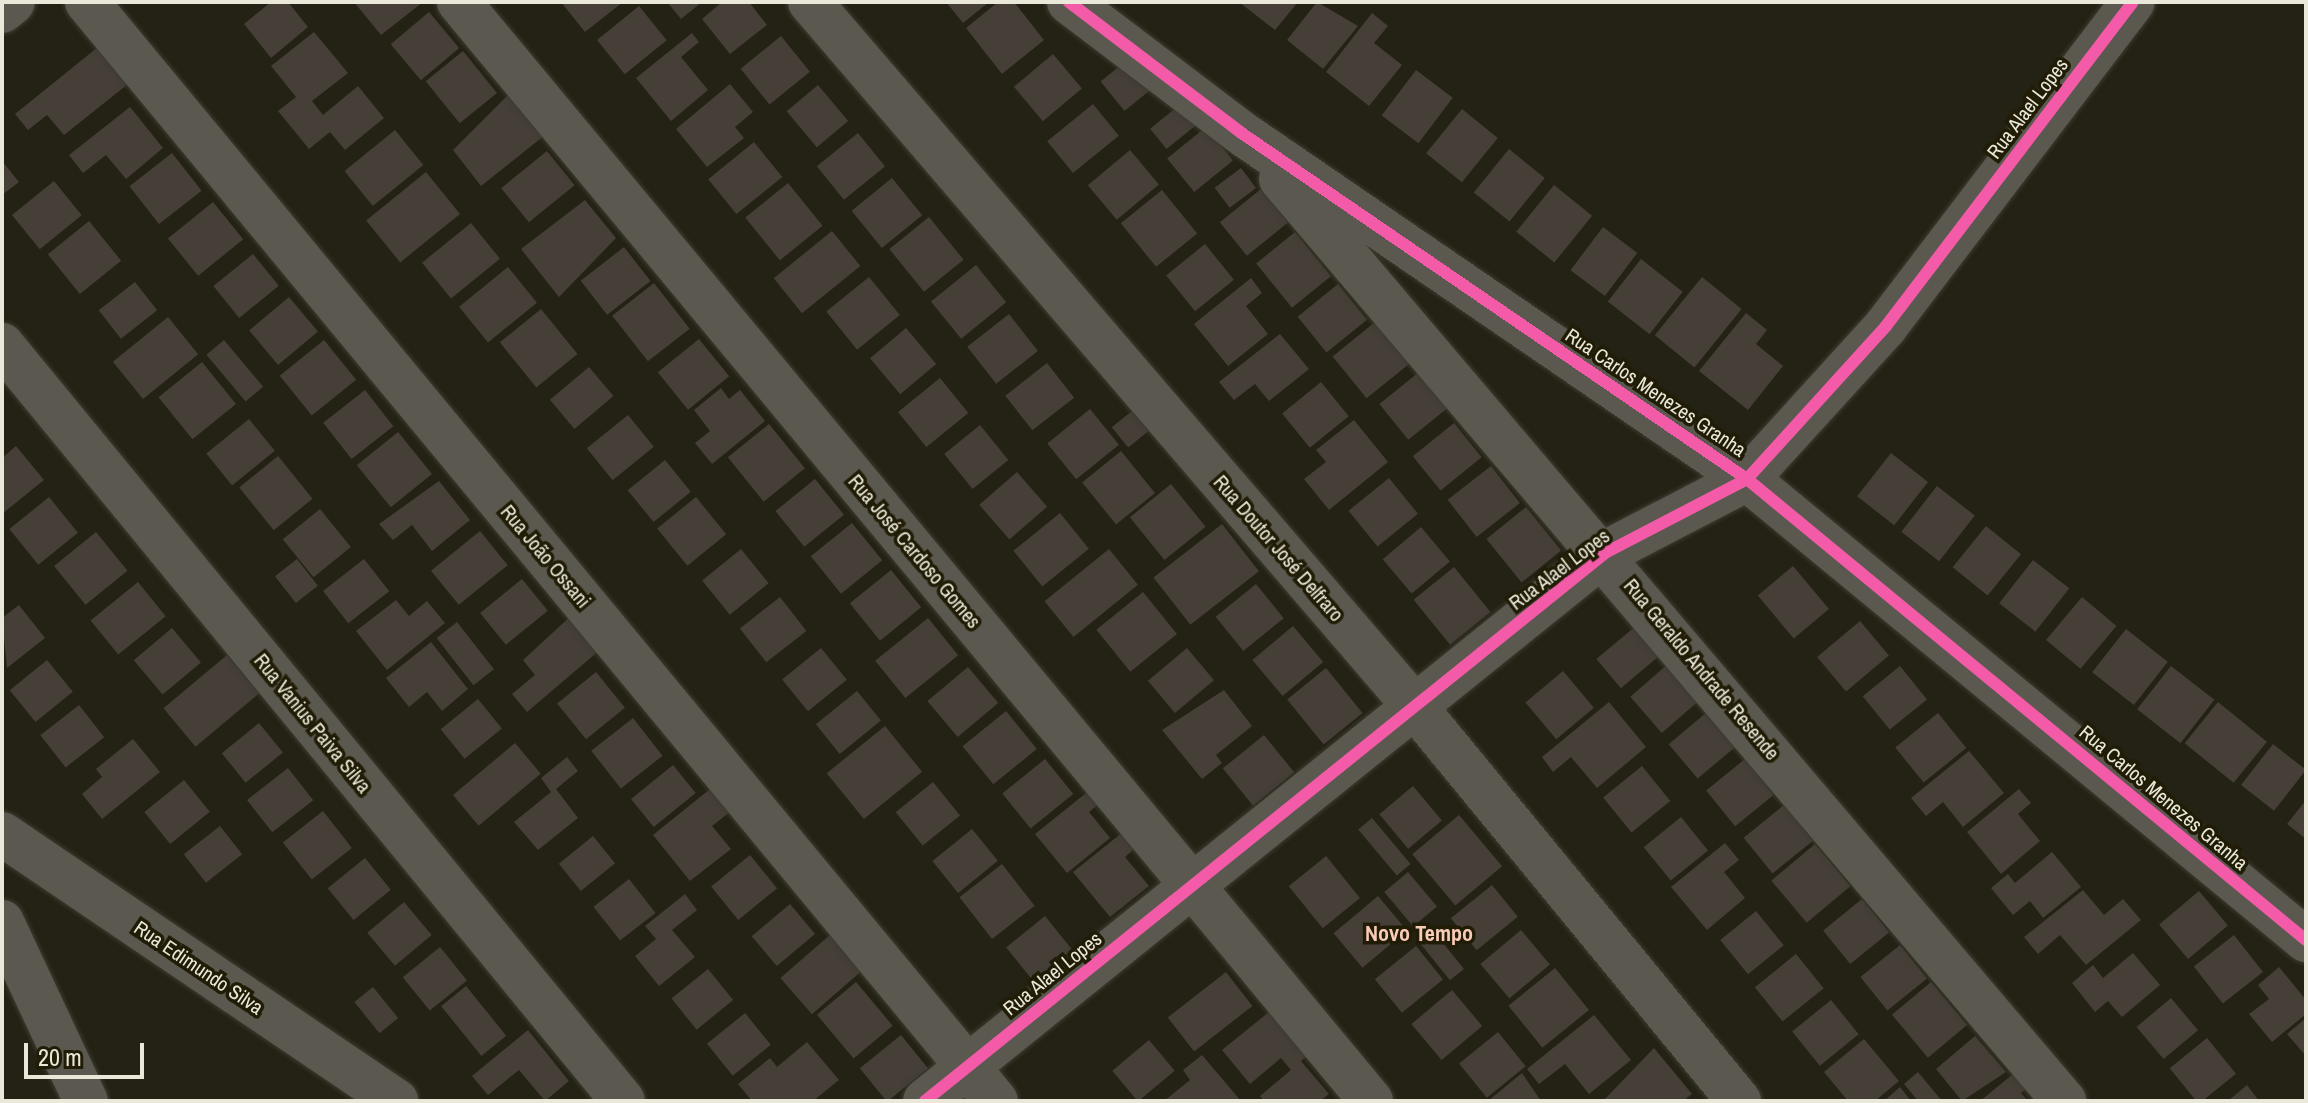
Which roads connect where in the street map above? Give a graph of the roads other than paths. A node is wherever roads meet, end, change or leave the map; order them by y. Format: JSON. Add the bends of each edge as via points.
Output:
{"nodes":[{"id":1,"x":13,"y":2,"type":"edge"},
{"id":2,"x":459,"y":2,"type":"edge"},
{"id":3,"x":810,"y":2,"type":"edge"},
{"id":4,"x":1069,"y":2,"type":"edge"},
{"id":5,"x":2133,"y":2,"type":"edge"},
{"id":6,"x":92,"y":7,"type":"edge"},
{"id":7,"x":2,"y":11,"type":"edge"},
{"id":8,"x":1240,"y":132,"type":"junction"},
{"id":9,"x":2,"y":345,"type":"edge"},
{"id":10,"x":1747,"y":479,"type":"junction"},
{"id":11,"x":1605,"y":553,"type":"junction"},
{"id":12,"x":1416,"y":708,"type":"junction"},
{"id":13,"x":2,"y":834,"type":"edge"},
{"id":14,"x":1193,"y":885,"type":"junction"},
{"id":15,"x":2,"y":922,"type":"edge"},
{"id":16,"x":2306,"y":940,"type":"edge"},
{"id":17,"x":968,"y":1067,"type":"junction"},
{"id":18,"x":86,"y":1101,"type":"edge"},
{"id":19,"x":396,"y":1101,"type":"edge"},
{"id":20,"x":623,"y":1101,"type":"edge"},
{"id":21,"x":925,"y":1101,"type":"edge"},
{"id":22,"x":996,"y":1101,"type":"edge"},
{"id":23,"x":1371,"y":1101,"type":"edge"},
{"id":24,"x":1739,"y":1101,"type":"edge"},
{"id":25,"x":2064,"y":1101,"type":"edge"}],
"edges":[{"from":1,"to":7,"type":"street"},
{"from":2,"to":14,"type":"street","name":"Rua José Cardoso Gomes"},
{"from":3,"to":12,"type":"street","name":"Rua Doutor José Delfraro"},
{"from":4,"to":8,"type":"street","name":"Rua Carlos Menezes Granha"},
{"from":5,"to":10,"type":"street","name":"Rua Alael Lopes","via":[[1886,326]]},
{"from":6,"to":17,"type":"street","name":"Rua João Ossani"},
{"from":8,"to":10,"type":"street","name":"Rua Carlos Menezes Granha"},
{"from":8,"to":11,"type":"street","name":"Rua Geraldo Andrade Resende"},
{"from":9,"to":20,"type":"street","name":"Rua Vanius Paiva Silva"},
{"from":10,"to":11,"type":"street","name":"Rua Alael Lopes"},
{"from":10,"to":16,"type":"street","name":"Rua Carlos Menezes Granha"},
{"from":11,"to":12,"type":"street","name":"Rua Alael Lopes"},
{"from":11,"to":25,"type":"street","name":"Rua Geraldo Andrade Resende"},
{"from":12,"to":14,"type":"street","name":"Rua Alael Lopes"},
{"from":12,"to":24,"type":"street","name":"Rua Doutor José Delfraro"},
{"from":13,"to":19,"type":"street","name":"Rua Edimundo Silva"},
{"from":14,"to":17,"type":"street","name":"Rua Alael Lopes"},
{"from":14,"to":23,"type":"street","name":"Rua José Cardoso Gomes"},
{"from":15,"to":18,"type":"street"},
{"from":17,"to":21,"type":"street","name":"Rua Alael Lopes"},
{"from":17,"to":22,"type":"street","name":"Rua João Ossani"}]}
